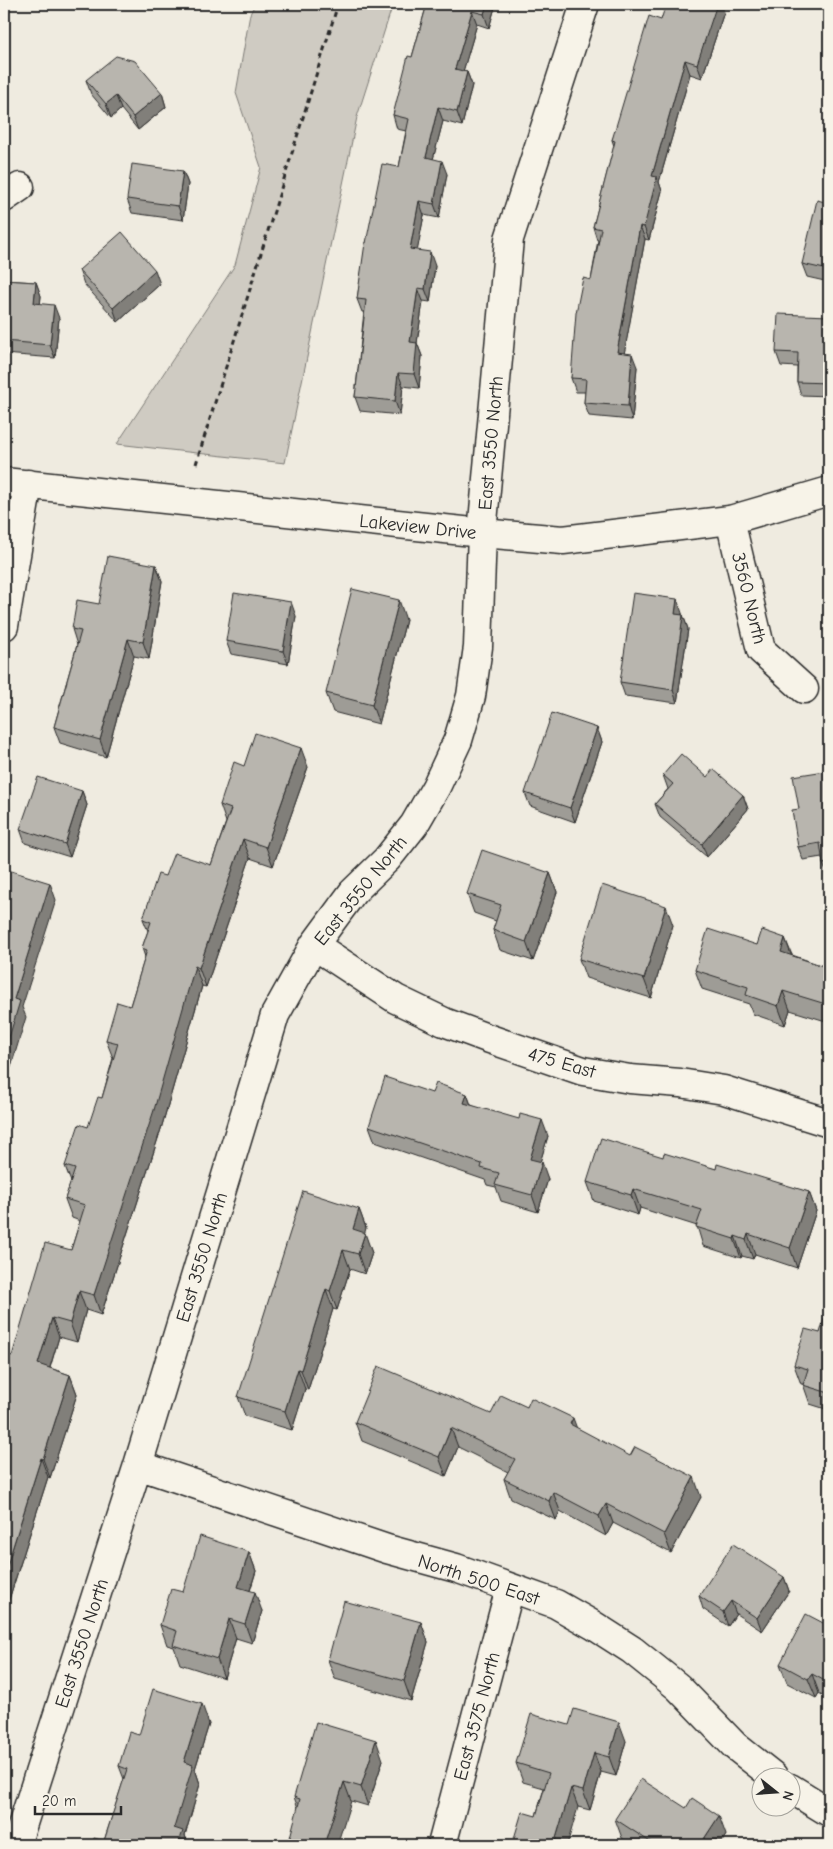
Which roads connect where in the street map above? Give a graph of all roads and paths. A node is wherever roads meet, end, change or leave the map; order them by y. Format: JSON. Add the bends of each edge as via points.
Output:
{"nodes":[{"id":1,"x":338,"y":4,"type":"edge"},
{"id":2,"x":585,"y":4,"type":"edge"},
{"id":3,"x":196,"y":464,"type":"dead end"},
{"id":4,"x":16,"y":483,"type":"edge"},
{"id":5,"x":829,"y":491,"type":"edge"},
{"id":6,"x":730,"y":520,"type":"junction"},
{"id":7,"x":482,"y":533,"type":"junction"},
{"id":8,"x":4,"y":626,"type":"edge"},
{"id":9,"x":804,"y":689,"type":"dead end"},
{"id":10,"x":314,"y":944,"type":"junction"},
{"id":11,"x":829,"y":1123,"type":"edge"},
{"id":12,"x":138,"y":1465,"type":"junction"},
{"id":13,"x":510,"y":1588,"type":"junction"},
{"id":14,"x":760,"y":1766,"type":"edge"},
{"id":15,"x":800,"y":1794,"type":"edge"},
{"id":16,"x":829,"y":1812,"type":"edge"},
{"id":17,"x":16,"y":1845,"type":"edge"},
{"id":18,"x":442,"y":1845,"type":"edge"}],
"edges":[{"from":1,"to":3,"type":"path"},
{"from":2,"to":7,"type":"street","name":"East 3550 North","via":[[509,239]]},
{"from":4,"to":7,"type":"street","name":"Lakeview Drive"},
{"from":4,"to":8,"type":"street"},
{"from":5,"to":6,"type":"street","name":"Lakeview Drive"},
{"from":6,"to":7,"type":"street","name":"Lakeview Drive","via":[[563,540]]},
{"from":6,"to":9,"type":"street","name":"3560 North","via":[[761,650]]},
{"from":7,"to":10,"type":"street","name":"East 3550 North","via":[[478,647],[471,696],[458,740],[414,825],[387,859],[353,892]]},
{"from":10,"to":11,"type":"street","name":"475 East","via":[[396,999],[486,1038],[583,1071],[724,1090]]},
{"from":10,"to":12,"type":"street","name":"East 3550 North","via":[[275,1015]]},
{"from":12,"to":13,"type":"street","name":"North 500 East"},
{"from":12,"to":17,"type":"street","name":"East 3550 North"},
{"from":13,"to":14,"type":"street","name":"North 500 East","via":[[556,1604],[632,1650],[678,1688],[735,1746]]},
{"from":13,"to":18,"type":"street","name":"East 3575 North"},
{"from":15,"to":16,"type":"street"}]}
